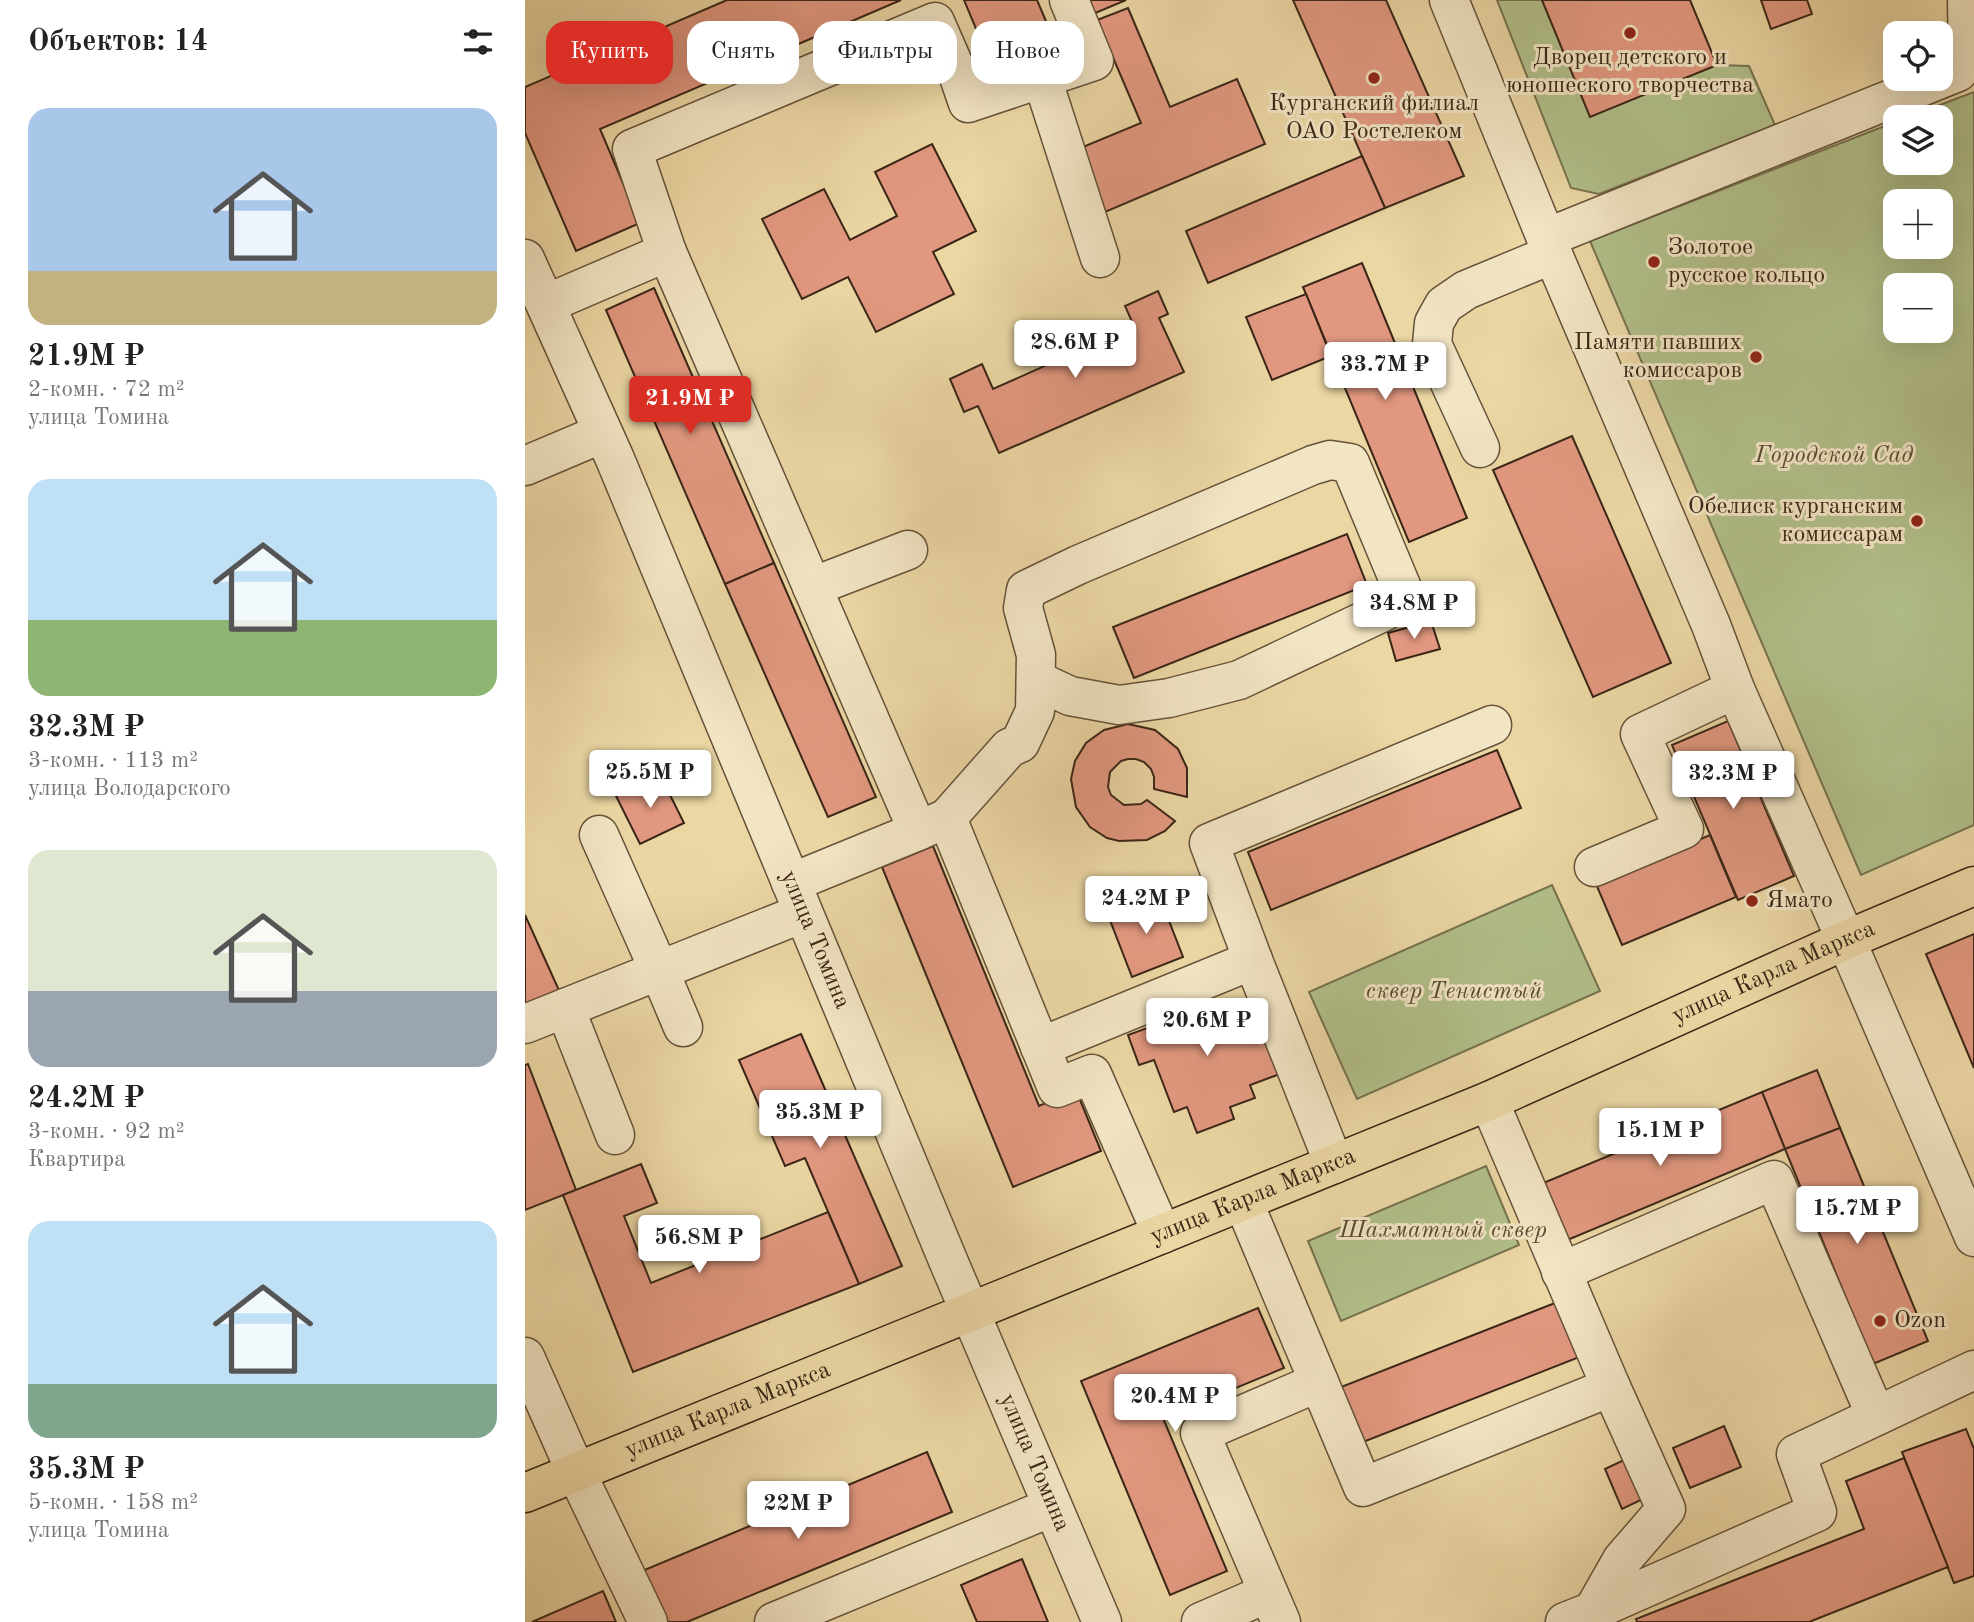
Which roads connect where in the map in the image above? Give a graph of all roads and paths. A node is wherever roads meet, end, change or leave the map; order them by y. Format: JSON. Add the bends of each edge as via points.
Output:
{"nodes":[{"id":1,"x":1069,"y":0,"type":"edge"},
{"id":2,"x":1449,"y":0,"type":"edge"},
{"id":3,"x":1967,"y":0,"type":"edge"},
{"id":4,"x":1078,"y":21,"type":"edge"},
{"id":5,"x":1084,"y":37,"type":"edge"},
{"id":6,"x":1084,"y":64,"type":"edge"},
{"id":7,"x":1024,"y":84,"type":"edge"},
{"id":8,"x":1044,"y":84,"type":"edge"},
{"id":9,"x":1550,"y":246,"type":"junction"},
{"id":10,"x":667,"y":252,"type":"junction"},
{"id":11,"x":1100,"y":258,"type":"dead end"},
{"id":12,"x":525,"y":259,"type":"edge"},
{"id":13,"x":546,"y":304,"type":"junction"},
{"id":14,"x":603,"y":433,"type":"junction"},
{"id":15,"x":1480,"y":447,"type":"dead end"},
{"id":16,"x":525,"y":466,"type":"edge"},
{"id":17,"x":908,"y":550,"type":"dead end"},
{"id":18,"x":812,"y":587,"type":"junction"},
{"id":19,"x":1036,"y":680,"type":"junction"},
{"id":20,"x":1735,"y":689,"type":"junction"},
{"id":21,"x":1492,"y":725,"type":"dead end"},
{"id":22,"x":932,"y":825,"type":"junction"},
{"id":23,"x":599,"y":835,"type":"dead end"},
{"id":24,"x":1594,"y":867,"type":"dead end"},
{"id":25,"x":1974,"y":886,"type":"edge"},
{"id":26,"x":797,"y":898,"type":"junction"},
{"id":27,"x":1846,"y":940,"type":"junction"},
{"id":28,"x":1253,"y":960,"type":"junction"},
{"id":29,"x":659,"y":970,"type":"junction"},
{"id":30,"x":565,"y":1008,"type":"junction"},
{"id":31,"x":525,"y":1024,"type":"edge"},
{"id":32,"x":683,"y":1027,"type":"dead end"},
{"id":33,"x":1040,"y":1047,"type":"junction"},
{"id":34,"x":1489,"y":1101,"type":"junction"},
{"id":35,"x":615,"y":1135,"type":"dead end"},
{"id":36,"x":1334,"y":1164,"type":"junction"},
{"id":37,"x":1243,"y":1201,"type":"junction"},
{"id":38,"x":1162,"y":1234,"type":"junction"},
{"id":39,"x":1974,"y":1237,"type":"edge"},
{"id":40,"x":1561,"y":1272,"type":"junction"},
{"id":41,"x":970,"y":1314,"type":"junction"},
{"id":42,"x":525,"y":1357,"type":"edge"},
{"id":43,"x":1974,"y":1370,"type":"edge"},
{"id":44,"x":1319,"y":1382,"type":"junction"},
{"id":45,"x":1611,"y":1387,"type":"junction"},
{"id":46,"x":1876,"y":1416,"type":"junction"},
{"id":47,"x":576,"y":1472,"type":"junction"},
{"id":48,"x":525,"y":1493,"type":"edge"},
{"id":49,"x":1052,"y":1507,"type":"junction"},
{"id":50,"x":1274,"y":1607,"type":"edge"},
{"id":51,"x":1585,"y":1619,"type":"edge"},
{"id":52,"x":648,"y":1622,"type":"edge"},
{"id":53,"x":774,"y":1622,"type":"edge"},
{"id":54,"x":1102,"y":1622,"type":"edge"},
{"id":55,"x":1201,"y":1622,"type":"edge"}],
"edges":[{"from":1,"to":4,"type":"street"},
{"from":2,"to":9,"type":"street"},
{"from":3,"to":9,"type":"street","via":[[1968,57],[1958,72]]},
{"from":5,"to":6,"type":"street","via":[[1094,61]]},
{"from":7,"to":10,"type":"street","via":[[968,103],[935,22],[632,149]]},
{"from":8,"to":11,"type":"street"},
{"from":9,"to":15,"type":"street","via":[[1466,290],[1444,305],[1434,323],[1432,344]]},
{"from":9,"to":20,"type":"street"},
{"from":10,"to":13,"type":"street"},
{"from":10,"to":18,"type":"street"},
{"from":12,"to":13,"type":"street","name":"улица Томина"},
{"from":13,"to":14,"type":"street","name":"улица Томина"},
{"from":14,"to":16,"type":"street"},
{"from":14,"to":26,"type":"street","name":"улица Томина"},
{"from":17,"to":18,"type":"street"},
{"from":18,"to":22,"type":"street"},
{"from":19,"to":19,"type":"street","via":[[1036,655],[1023,608],[1026,590],[1313,465],[1330,460],[1350,463],[1402,588],[1398,601],[1385,611],[1239,680],[1168,698],[1119,705],[1070,696]]},
{"from":19,"to":22,"type":"street","via":[[1035,711],[1020,743],[1009,748]]},
{"from":20,"to":24,"type":"street","via":[[1640,734],[1683,829]]},
{"from":20,"to":27,"type":"street"},
{"from":21,"to":28,"type":"street","via":[[1209,843]]},
{"from":22,"to":26,"type":"street"},
{"from":22,"to":33,"type":"street"},
{"from":23,"to":29,"type":"street"},
{"from":25,"to":27,"type":"main road","name":"улица Карла Маркса"},
{"from":26,"to":29,"type":"street"},
{"from":26,"to":41,"type":"street","name":"улица Томина"},
{"from":27,"to":34,"type":"main road","name":"улица Карла Маркса"},
{"from":27,"to":39,"type":"street"},
{"from":28,"to":33,"type":"street"},
{"from":28,"to":36,"type":"street"},
{"from":29,"to":30,"type":"street"},
{"from":29,"to":32,"type":"street"},
{"from":30,"to":31,"type":"street"},
{"from":30,"to":35,"type":"street"},
{"from":33,"to":38,"type":"street","via":[[1057,1088],[1093,1074]]},
{"from":34,"to":36,"type":"main road","name":"улица Карла Маркса"},
{"from":34,"to":40,"type":"street"},
{"from":36,"to":37,"type":"main road","name":"улица Карла Маркса"},
{"from":37,"to":38,"type":"main road","name":"улица Карла Маркса"},
{"from":37,"to":44,"type":"street"},
{"from":38,"to":41,"type":"main road","name":"улица Карла Маркса"},
{"from":40,"to":45,"type":"street"},
{"from":40,"to":46,"type":"street","via":[[1774,1180]]},
{"from":41,"to":47,"type":"main road","name":"улица Карла Маркса"},
{"from":41,"to":49,"type":"street","name":"улица Томина"},
{"from":42,"to":47,"type":"street"},
{"from":43,"to":46,"type":"street"},
{"from":44,"to":45,"type":"street","via":[[1363,1487]]},
{"from":44,"to":50,"type":"street","via":[[1200,1433]]},
{"from":45,"to":51,"type":"street","via":[[1665,1509],[1622,1560]]},
{"from":46,"to":51,"type":"street","via":[[1796,1454],[1817,1513]]},
{"from":47,"to":48,"type":"main road","name":"улица Карла Маркса"},
{"from":47,"to":52,"type":"street"},
{"from":49,"to":53,"type":"street"},
{"from":49,"to":54,"type":"street","name":"улица Томина"},
{"from":50,"to":55,"type":"street"}]}
